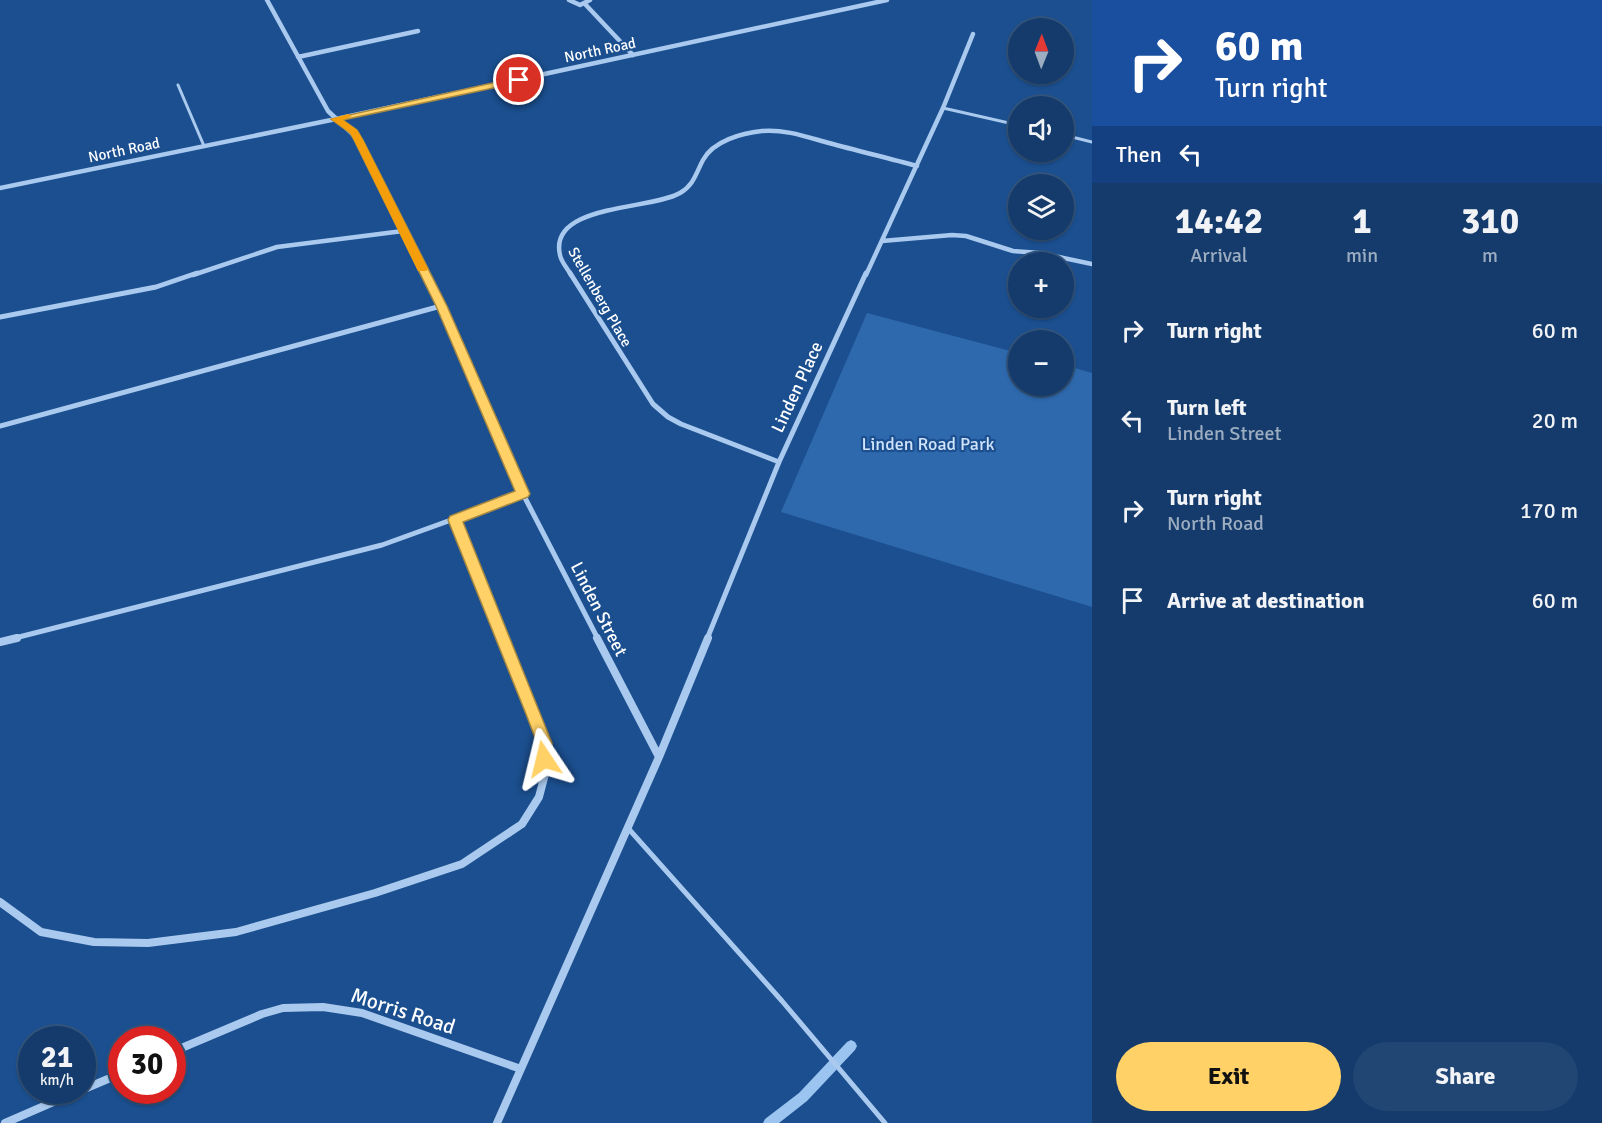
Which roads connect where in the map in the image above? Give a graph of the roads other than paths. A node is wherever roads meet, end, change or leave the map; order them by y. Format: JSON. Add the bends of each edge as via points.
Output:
{"nodes":[{"id":1,"x":267,"y":0,"type":"edge"},
{"id":2,"x":569,"y":0,"type":"edge"},
{"id":3,"x":590,"y":0,"type":"edge"},
{"id":4,"x":887,"y":0,"type":"edge"},
{"id":5,"x":585,"y":4,"type":"junction"},
{"id":6,"x":418,"y":31,"type":"dead end"},
{"id":7,"x":973,"y":34,"type":"dead end"},
{"id":8,"x":633,"y":55,"type":"junction"},
{"id":9,"x":298,"y":57,"type":"junction"},
{"id":10,"x":178,"y":85,"type":"dead end"},
{"id":11,"x":943,"y":108,"type":"junction"},
{"id":12,"x":336,"y":119,"type":"junction"},
{"id":13,"x":1008,"y":123,"type":"edge"},
{"id":14,"x":1074,"y":138,"type":"edge"},
{"id":15,"x":1092,"y":142,"type":"edge"},
{"id":16,"x":204,"y":146,"type":"junction"},
{"id":17,"x":917,"y":166,"type":"junction"},
{"id":18,"x":0,"y":188,"type":"edge"},
{"id":19,"x":403,"y":231,"type":"junction"},
{"id":20,"x":882,"y":241,"type":"junction"},
{"id":21,"x":1092,"y":264,"type":"edge"},
{"id":22,"x":441,"y":306,"type":"junction"},
{"id":23,"x":0,"y":317,"type":"edge"},
{"id":24,"x":0,"y":426,"type":"edge"},
{"id":25,"x":779,"y":462,"type":"junction"},
{"id":26,"x":523,"y":494,"type":"junction"},
{"id":27,"x":455,"y":520,"type":"junction"},
{"id":28,"x":0,"y":642,"type":"edge"},
{"id":29,"x":659,"y":757,"type":"junction"},
{"id":30,"x":627,"y":827,"type":"junction"},
{"id":31,"x":0,"y":902,"type":"edge"},
{"id":32,"x":186,"y":1046,"type":"edge"},
{"id":33,"x":520,"y":1069,"type":"junction"},
{"id":34,"x":49,"y":1104,"type":"edge"},
{"id":35,"x":5,"y":1123,"type":"edge"},
{"id":36,"x":497,"y":1123,"type":"edge"},
{"id":37,"x":885,"y":1123,"type":"edge"}],
"edges":[{"from":1,"to":9,"type":"street","name":"Linden Street"},
{"from":2,"to":5,"type":"street"},
{"from":3,"to":5,"type":"street"},
{"from":4,"to":8,"type":"street","name":"North Road"},
{"from":5,"to":8,"type":"street"},
{"from":6,"to":9,"type":"street"},
{"from":7,"to":11,"type":"street","name":"Linden Place"},
{"from":8,"to":12,"type":"street","name":"North Road"},
{"from":9,"to":12,"type":"street","name":"Linden Street","via":[[322,102]]},
{"from":10,"to":16,"type":"lane"},
{"from":11,"to":13,"type":"lane"},
{"from":11,"to":17,"type":"street","name":"Linden Place"},
{"from":12,"to":16,"type":"street","name":"North Road"},
{"from":12,"to":19,"type":"street","name":"Linden Street","via":[[358,140]]},
{"from":14,"to":15,"type":"lane"},
{"from":16,"to":18,"type":"street","name":"North Road"},
{"from":17,"to":20,"type":"street","name":"Linden Place"},
{"from":17,"to":25,"type":"street","name":"Stellenberg Place","via":[[788,132],[763,130],[708,152],[694,180],[682,192],[652,204],[589,214],[570,224],[560,237],[560,257],[652,404],[681,424]]},
{"from":19,"to":22,"type":"street","name":"Linden Street"},
{"from":19,"to":23,"type":"street","via":[[277,248],[148,289]]},
{"from":20,"to":21,"type":"street","via":[[966,236],[1013,251]]},
{"from":20,"to":25,"type":"street","name":"Linden Place"},
{"from":22,"to":24,"type":"street"},
{"from":22,"to":26,"type":"street","name":"Linden Street"},
{"from":25,"to":29,"type":"street","name":"Linden Place"},
{"from":26,"to":27,"type":"street"},
{"from":26,"to":29,"type":"street","name":"Linden Street"},
{"from":27,"to":28,"type":"street","via":[[382,545]]},
{"from":27,"to":31,"type":"street","via":[[544,743],[545,774],[539,797],[522,824],[462,864],[236,932],[148,943],[94,942],[41,932]]},
{"from":29,"to":30,"type":"street"},
{"from":30,"to":33,"type":"street"},
{"from":30,"to":37,"type":"lane"},
{"from":32,"to":33,"type":"street","name":"Morris Road","via":[[262,1014],[284,1008],[323,1007],[362,1013]]},
{"from":33,"to":36,"type":"street"},
{"from":34,"to":35,"type":"street"}]}
